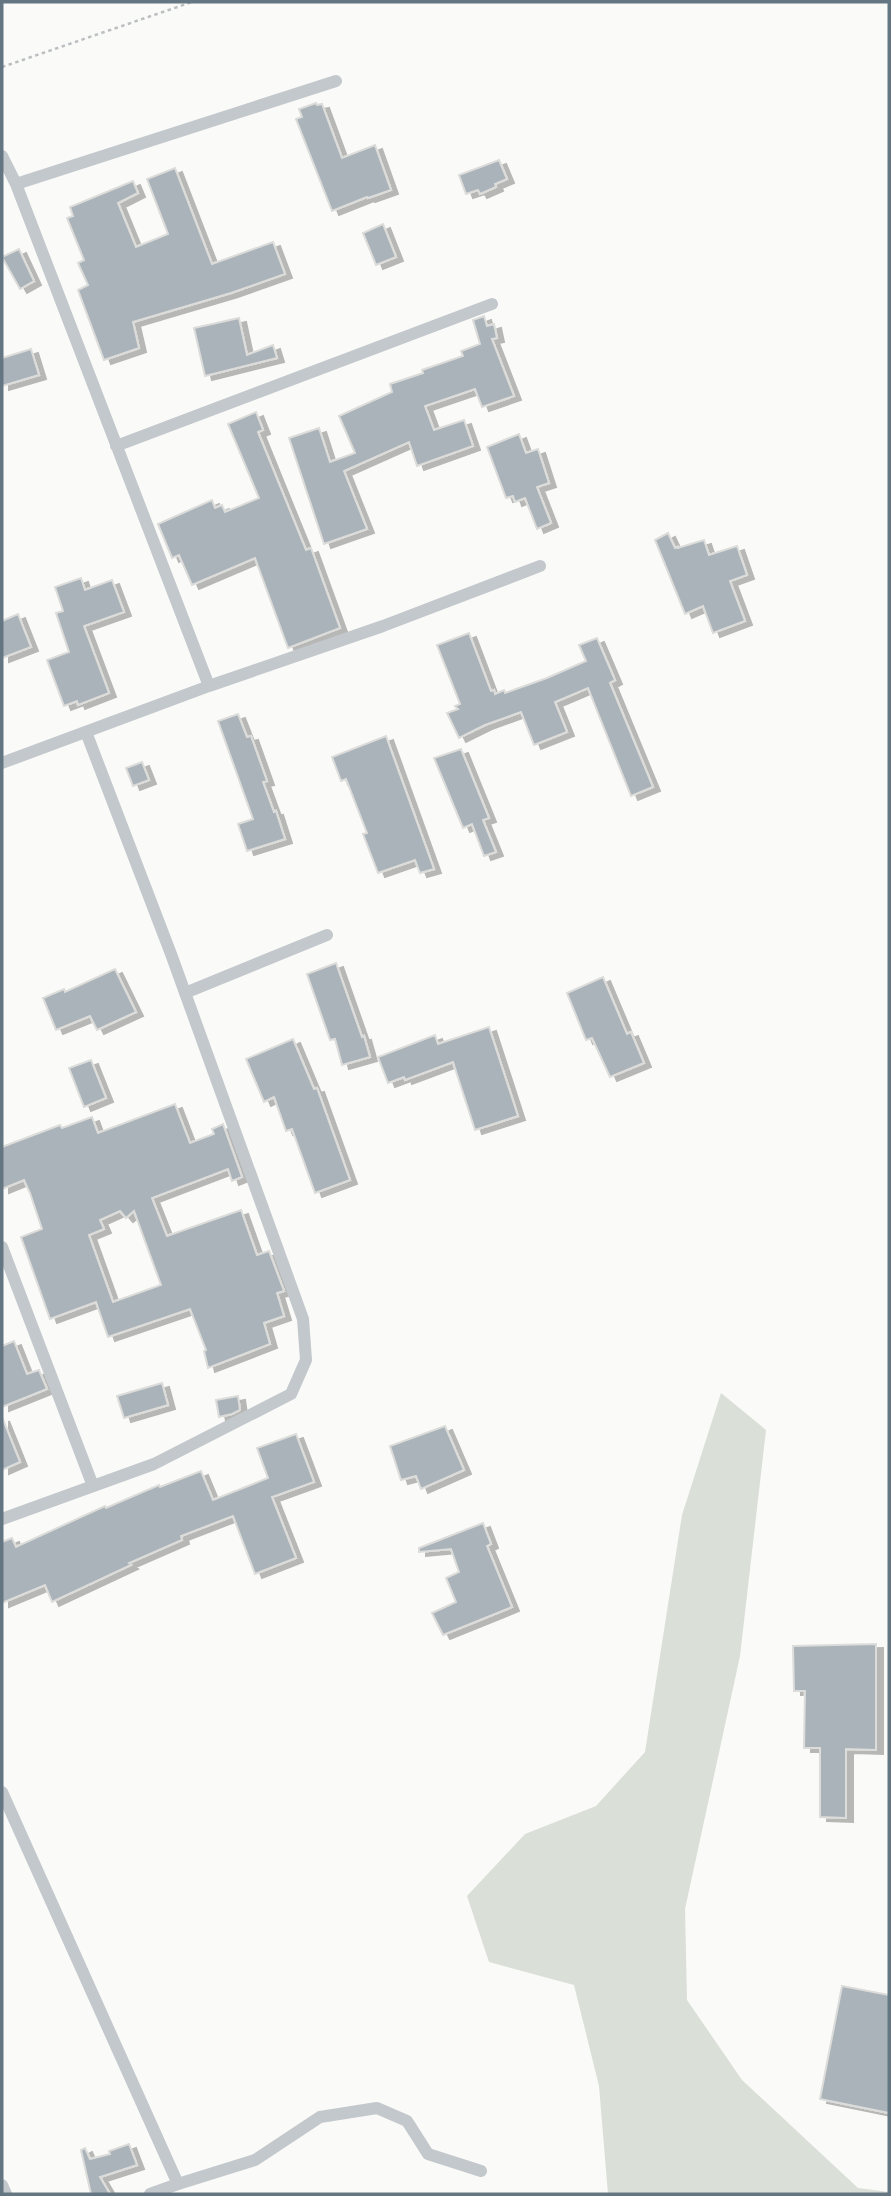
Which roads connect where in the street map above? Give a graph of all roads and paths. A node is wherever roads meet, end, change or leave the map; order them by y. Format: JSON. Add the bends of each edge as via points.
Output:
{"nodes":[{"id":1,"x":192,"y":2,"type":"edge"},
{"id":2,"x":2,"y":67,"type":"edge"},
{"id":3,"x":336,"y":81,"type":"dead end"},
{"id":4,"x":2,"y":156,"type":"edge"},
{"id":5,"x":16,"y":184,"type":"junction"},
{"id":6,"x":492,"y":304,"type":"dead end"},
{"id":7,"x":116,"y":446,"type":"junction"},
{"id":8,"x":540,"y":566,"type":"dead end"},
{"id":9,"x":209,"y":687,"type":"junction"},
{"id":10,"x":86,"y":732,"type":"junction"},
{"id":11,"x":2,"y":763,"type":"edge"},
{"id":12,"x":327,"y":935,"type":"dead end"},
{"id":13,"x":185,"y":993,"type":"junction"},
{"id":14,"x":2,"y":1247,"type":"edge"},
{"id":15,"x":93,"y":1486,"type":"junction"},
{"id":16,"x":2,"y":1519,"type":"edge"},
{"id":17,"x":2,"y":1792,"type":"edge"},
{"id":18,"x":481,"y":2171,"type":"dead end"},
{"id":19,"x":178,"y":2184,"type":"junction"},
{"id":20,"x":2,"y":2185,"type":"edge"},
{"id":21,"x":6,"y":2194,"type":"edge"},
{"id":22,"x":150,"y":2194,"type":"edge"}],
"edges":[{"from":1,"to":2,"type":"path"},
{"from":3,"to":5,"type":"street"},
{"from":4,"to":5,"type":"street"},
{"from":5,"to":7,"type":"street"},
{"from":6,"to":7,"type":"street"},
{"from":7,"to":9,"type":"street"},
{"from":8,"to":9,"type":"street"},
{"from":9,"to":10,"type":"street"},
{"from":10,"to":11,"type":"street"},
{"from":10,"to":13,"type":"street"},
{"from":12,"to":13,"type":"street"},
{"from":13,"to":15,"type":"street","via":[[303,1319],[306,1360],[291,1394],[154,1464]]},
{"from":14,"to":15,"type":"street"},
{"from":15,"to":16,"type":"street"},
{"from":17,"to":19,"type":"street"},
{"from":18,"to":19,"type":"street","via":[[428,2154],[407,2121],[377,2108],[320,2117],[255,2160]]},
{"from":19,"to":22,"type":"street"},
{"from":20,"to":21,"type":"street"}]}
